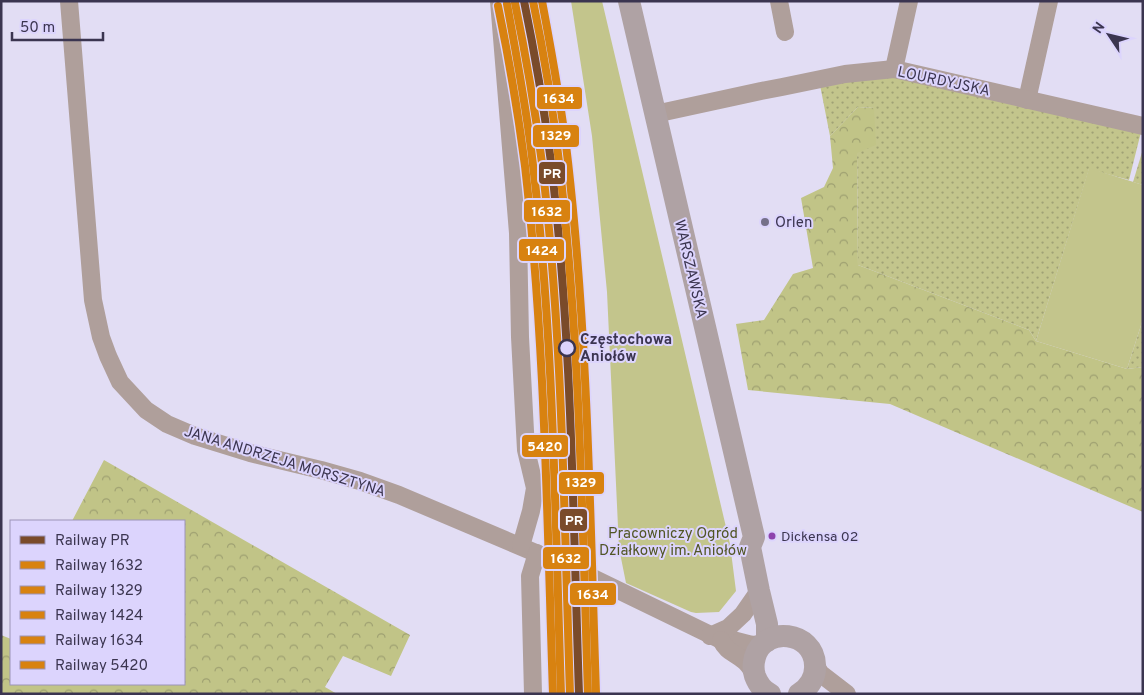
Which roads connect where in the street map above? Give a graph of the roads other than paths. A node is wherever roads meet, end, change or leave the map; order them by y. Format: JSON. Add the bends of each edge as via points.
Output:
{"nodes":[{"id":1,"x":69,"y":1,"type":"edge"},
{"id":2,"x":499,"y":1,"type":"edge"},
{"id":3,"x":629,"y":1,"type":"edge"},
{"id":4,"x":779,"y":1,"type":"edge"},
{"id":5,"x":909,"y":1,"type":"edge"},
{"id":6,"x":1049,"y":1,"type":"edge"},
{"id":7,"x":785,"y":32,"type":"dead end"},
{"id":8,"x":894,"y":69,"type":"junction"},
{"id":9,"x":1027,"y":100,"type":"junction"},
{"id":10,"x":655,"y":114,"type":"junction"},
{"id":11,"x":1143,"y":126,"type":"edge"},
{"id":12,"x":754,"y":537,"type":"junction"},
{"id":13,"x":529,"y":550,"type":"junction"},
{"id":14,"x":569,"y":567,"type":"dead end"},
{"id":15,"x":591,"y":577,"type":"dead end"},
{"id":16,"x":759,"y":591,"type":"junction"},
{"id":17,"x":790,"y":636,"type":"junction"},
{"id":18,"x":715,"y":638,"type":"junction"},
{"id":19,"x":765,"y":643,"type":"junction"},
{"id":20,"x":816,"y":665,"type":"junction"},
{"id":21,"x":754,"y":673,"type":"junction"},
{"id":22,"x":805,"y":693,"type":"edge"},
{"id":23,"x":532,"y":694,"type":"edge"},
{"id":24,"x":770,"y":694,"type":"edge"},
{"id":25,"x":847,"y":694,"type":"edge"}],
"edges":[{"from":1,"to":13,"type":"street","name":"JANA ANDRZEJA MORSZTYNA","via":[[93,300],[101,337],[120,382],[146,410],[167,424],[195,436],[360,481]]},
{"from":2,"to":13,"type":"street","via":[[518,233],[526,450],[535,488]]},
{"from":3,"to":10,"type":"main road","name":"WARSZAWSKA"},
{"from":4,"to":7,"type":"street"},
{"from":5,"to":8,"type":"street"},
{"from":6,"to":9,"type":"street"},
{"from":8,"to":9,"type":"street","name":"LOURDYJSKA"},
{"from":8,"to":10,"type":"street","name":"LOURDYJSKA","via":[[845,74]]},
{"from":9,"to":11,"type":"street","name":"LOURDYJSKA"},
{"from":10,"to":12,"type":"main road","name":"WARSZAWSKA"},
{"from":12,"to":16,"type":"main road","name":"WARSZAWSKA","via":[[750,547]]},
{"from":12,"to":17,"type":"main road","name":"WARSZAWSKA","via":[[761,543],[781,622]]},
{"from":13,"to":14,"type":"street","name":"JANA ANDRZEJA MORSZTYNA"},
{"from":13,"to":23,"type":"street"},
{"from":15,"to":18,"type":"street"},
{"from":16,"to":18,"type":"street","via":[[743,614]]},
{"from":16,"to":19,"type":"main road","name":"WARSZAWSKA","via":[[767,624]]},
{"from":17,"to":19,"type":"main road","via":[[778,636]]},
{"from":17,"to":20,"type":"main road","via":[[805,643]]},
{"from":18,"to":19,"type":"street","via":[[752,645]]},
{"from":18,"to":21,"type":"street"},
{"from":19,"to":21,"type":"main road","via":[[756,653]]},
{"from":20,"to":22,"type":"main road"},
{"from":20,"to":25,"type":"street","via":[[821,674]]},
{"from":21,"to":24,"type":"main road","via":[[758,683]]}]}
